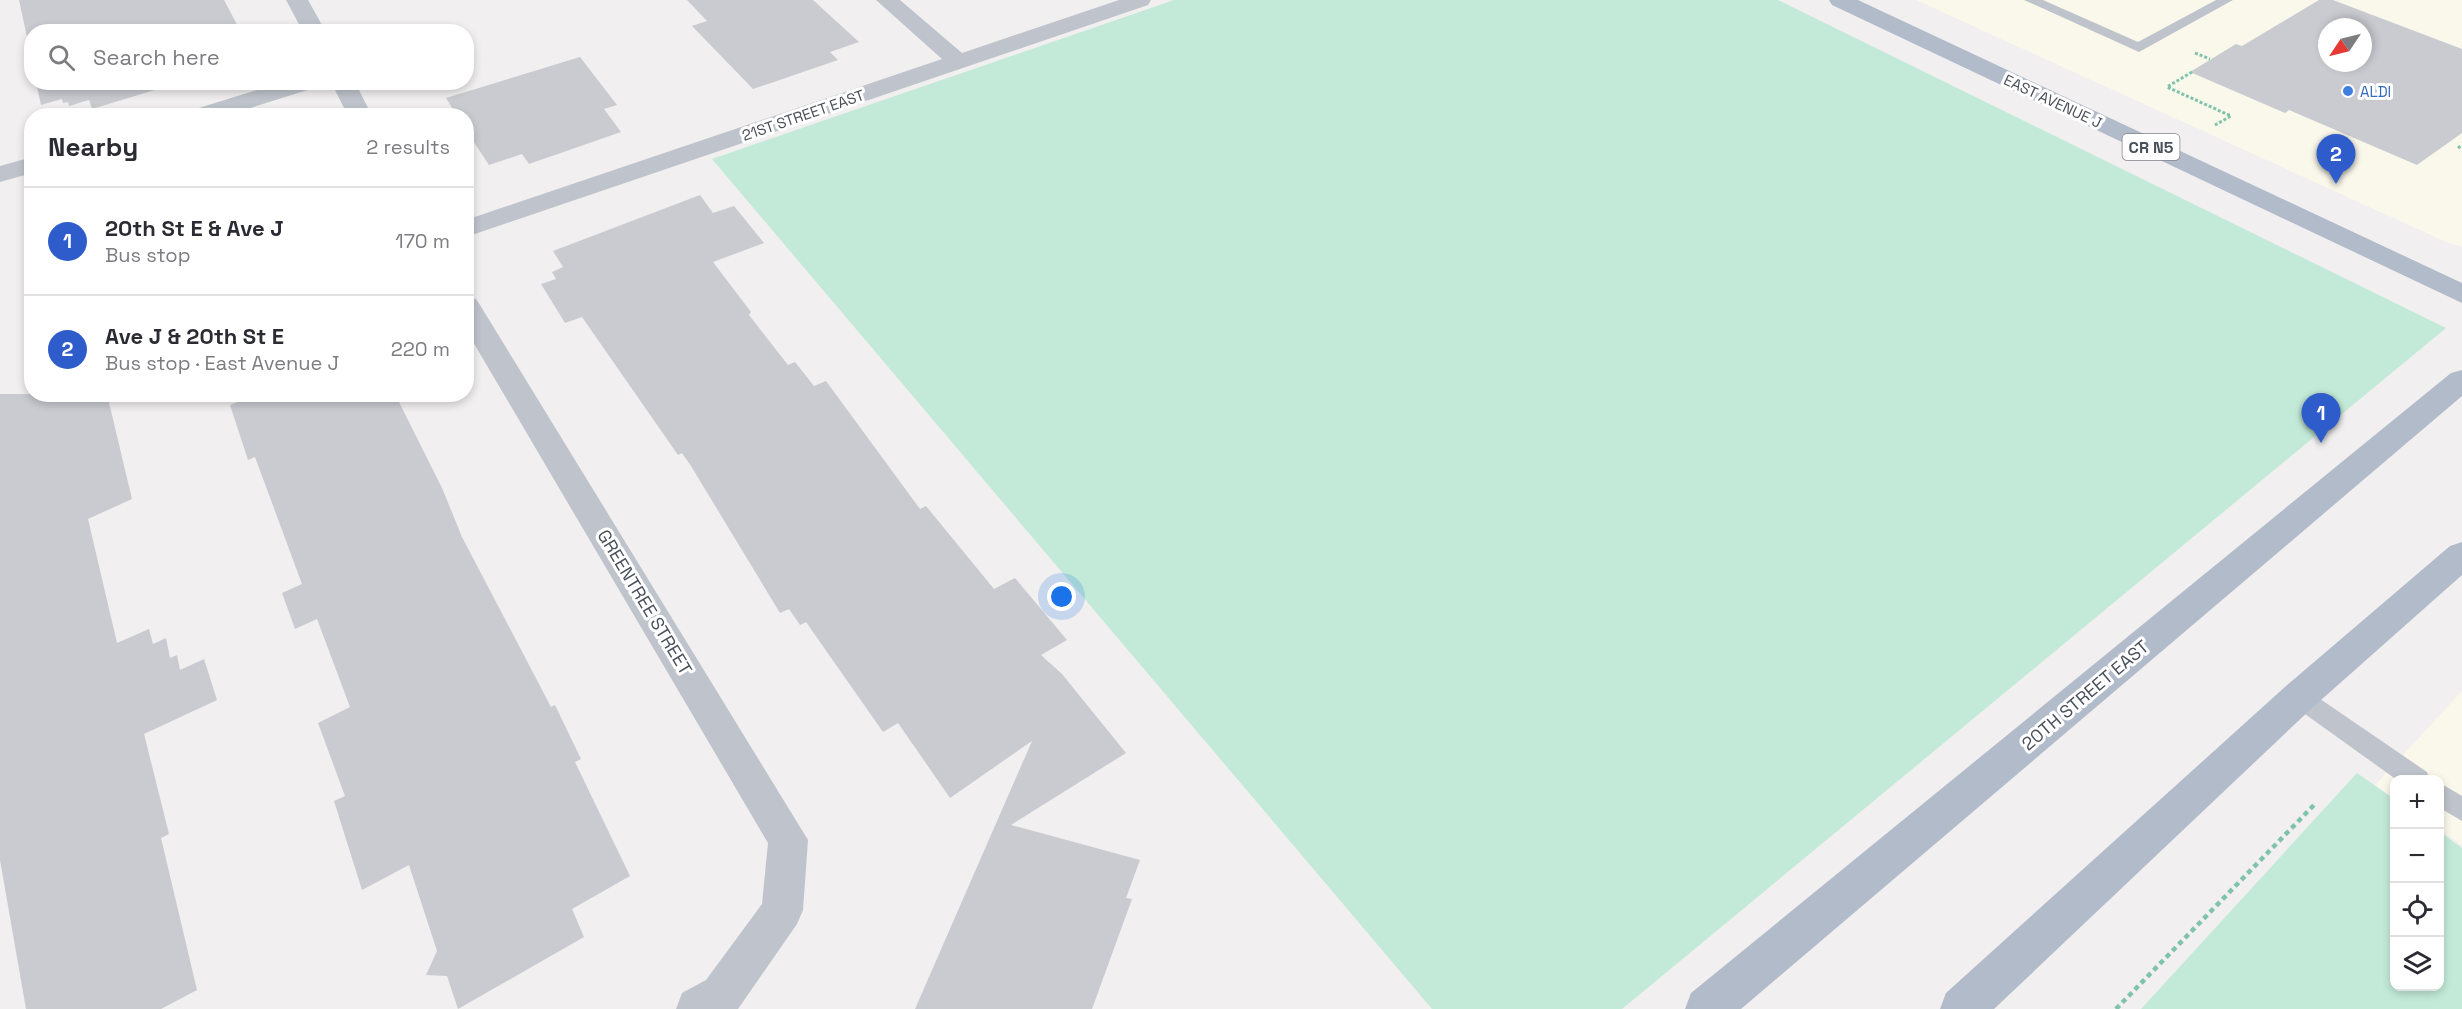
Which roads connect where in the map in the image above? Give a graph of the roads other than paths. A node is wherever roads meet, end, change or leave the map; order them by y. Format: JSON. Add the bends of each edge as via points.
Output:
{"nodes":[{"id":1,"x":297,"y":0,"type":"edge"},
{"id":2,"x":887,"y":0,"type":"edge"},
{"id":3,"x":1140,"y":0,"type":"edge"},
{"id":4,"x":1840,"y":0,"type":"edge"},
{"id":5,"x":2031,"y":0,"type":"edge"},
{"id":6,"x":2226,"y":0,"type":"edge"},
{"id":7,"x":310,"y":24,"type":"edge"},
{"id":8,"x":959,"y":62,"type":"junction"},
{"id":9,"x":283,"y":90,"type":"edge"},
{"id":10,"x":347,"y":90,"type":"edge"},
{"id":11,"x":224,"y":108,"type":"edge"},
{"id":12,"x":356,"y":108,"type":"edge"},
{"id":13,"x":24,"y":167,"type":"edge"},
{"id":14,"x":0,"y":174,"type":"edge"},
{"id":15,"x":474,"y":226,"type":"edge"},
{"id":16,"x":2462,"y":294,"type":"edge"},
{"id":17,"x":474,"y":318,"type":"edge"},
{"id":18,"x":2462,"y":380,"type":"edge"},
{"id":19,"x":2462,"y":555,"type":"edge"},
{"id":20,"x":2299,"y":697,"type":"junction"},
{"id":21,"x":2411,"y":775,"type":"edge"},
{"id":22,"x":2444,"y":797,"type":"edge"},
{"id":23,"x":2462,"y":810,"type":"edge"},
{"id":24,"x":698,"y":1009,"type":"edge"},
{"id":25,"x":1707,"y":1009,"type":"edge"},
{"id":26,"x":1962,"y":1009,"type":"edge"}],
"edges":[{"from":1,"to":7,"type":"street"},
{"from":2,"to":8,"type":"street"},
{"from":3,"to":8,"type":"street","name":"21ST STREET EAST"},
{"from":4,"to":16,"type":"main road","name":"EAST AVENUE J","number":"CR N5"},
{"from":5,"to":6,"type":"lane","via":[[2139,48]]},
{"from":8,"to":15,"type":"street","name":"21ST STREET EAST"},
{"from":9,"to":11,"type":"street"},
{"from":10,"to":12,"type":"street"},
{"from":13,"to":14,"type":"street"},
{"from":17,"to":24,"type":"street","name":"GREENTREE STREET","via":[[788,840],[782,909],[722,995]]},
{"from":18,"to":25,"type":"main road","name":"20TH STREET EAST"},
{"from":19,"to":20,"type":"main road"},
{"from":20,"to":21,"type":"lane"},
{"from":20,"to":26,"type":"main road"},
{"from":22,"to":23,"type":"lane"}]}
